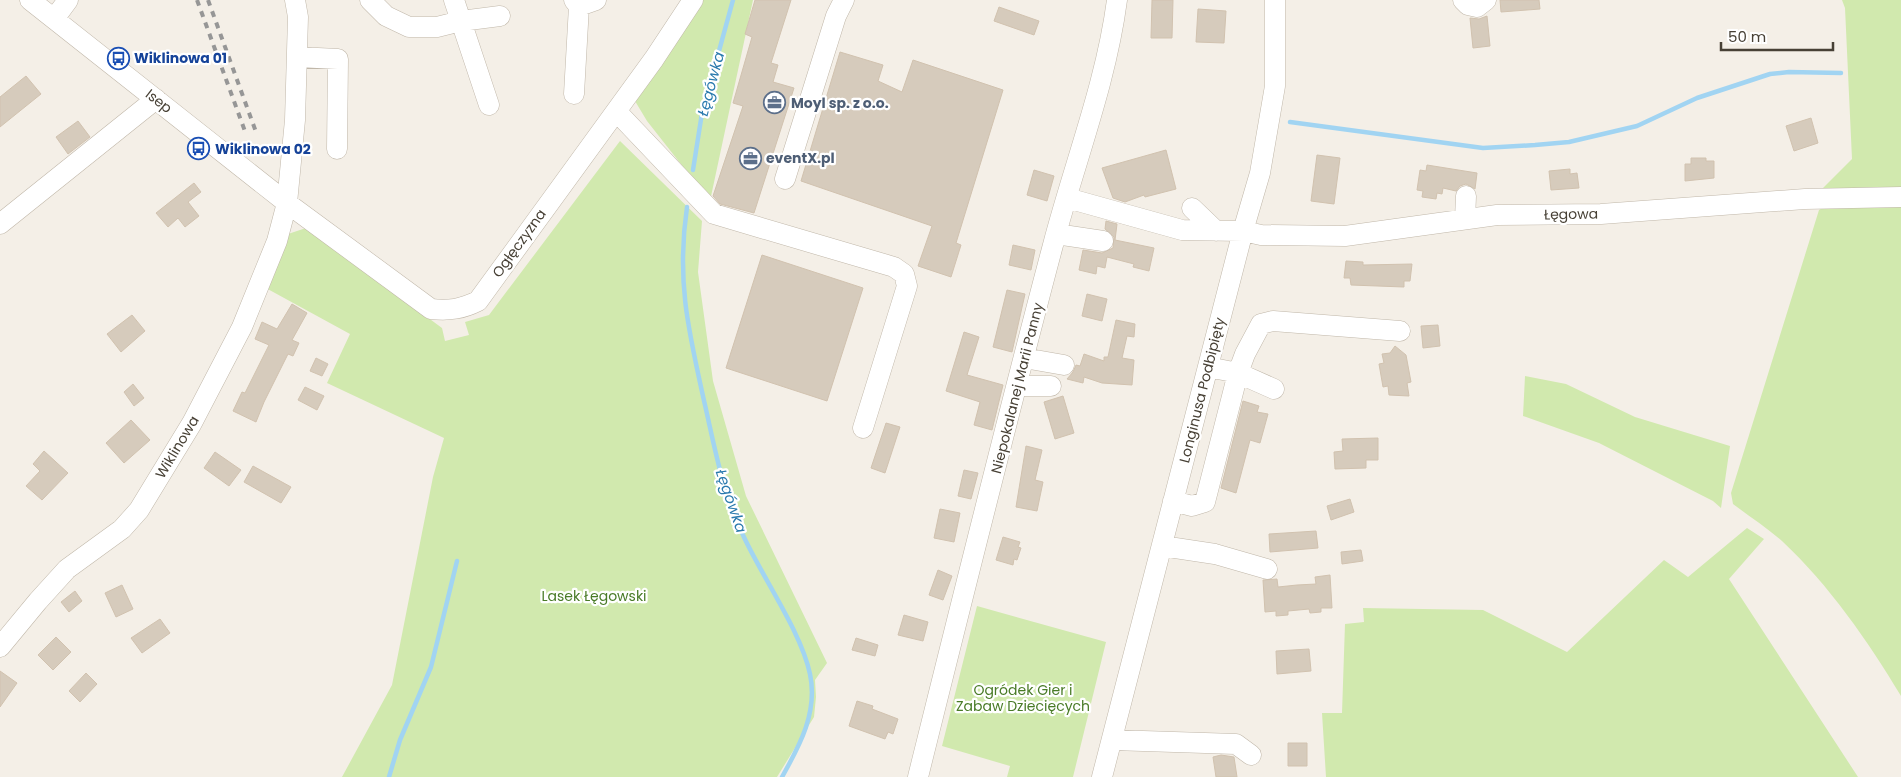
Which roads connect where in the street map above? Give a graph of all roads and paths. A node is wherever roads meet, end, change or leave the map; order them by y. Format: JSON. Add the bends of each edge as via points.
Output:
{"nodes":[{"id":1,"x":30,"y":0,"type":"edge"},
{"id":2,"x":68,"y":0,"type":"edge"},
{"id":3,"x":296,"y":0,"type":"edge"},
{"id":4,"x":370,"y":0,"type":"edge"},
{"id":5,"x":454,"y":0,"type":"edge"},
{"id":6,"x":692,"y":0,"type":"edge"},
{"id":7,"x":844,"y":0,"type":"edge"},
{"id":8,"x":1117,"y":0,"type":"edge"},
{"id":9,"x":1275,"y":0,"type":"edge"},
{"id":10,"x":1463,"y":0,"type":"edge"},
{"id":11,"x":1486,"y":0,"type":"edge"},
{"id":12,"x":583,"y":2,"type":"edge"},
{"id":13,"x":500,"y":16,"type":"dead end"},
{"id":14,"x":54,"y":19,"type":"junction"},
{"id":15,"x":461,"y":21,"type":"junction"},
{"id":16,"x":297,"y":57,"type":"junction"},
{"id":17,"x":574,"y":94,"type":"dead end"},
{"id":18,"x":156,"y":99,"type":"junction"},
{"id":19,"x":489,"y":106,"type":"dead end"},
{"id":20,"x":616,"y":111,"type":"junction"},
{"id":21,"x":337,"y":150,"type":"dead end"},
{"id":22,"x":785,"y":179,"type":"dead end"},
{"id":23,"x":1466,"y":196,"type":"dead end"},
{"id":24,"x":1901,"y":197,"type":"edge"},
{"id":25,"x":1067,"y":198,"type":"junction"},
{"id":26,"x":288,"y":203,"type":"junction"},
{"id":27,"x":1192,"y":208,"type":"dead end"},
{"id":28,"x":1465,"y":219,"type":"junction"},
{"id":29,"x":0,"y":224,"type":"edge"},
{"id":30,"x":1216,"y":231,"type":"junction"},
{"id":31,"x":1243,"y":231,"type":"junction"},
{"id":32,"x":1056,"y":234,"type":"junction"},
{"id":33,"x":1103,"y":241,"type":"dead end"},
{"id":34,"x":1400,"y":331,"type":"dead end"},
{"id":35,"x":1024,"y":358,"type":"junction"},
{"id":36,"x":1064,"y":365,"type":"dead end"},
{"id":37,"x":1208,"y":367,"type":"junction"},
{"id":38,"x":1238,"y":373,"type":"junction"},
{"id":39,"x":1017,"y":386,"type":"junction"},
{"id":40,"x":1051,"y":386,"type":"dead end"},
{"id":41,"x":1274,"y":389,"type":"dead end"},
{"id":42,"x":863,"y":428,"type":"dead end"},
{"id":43,"x":1173,"y":501,"type":"junction"},
{"id":44,"x":1162,"y":546,"type":"junction"},
{"id":45,"x":1267,"y":568,"type":"dead end"},
{"id":46,"x":0,"y":647,"type":"edge"},
{"id":47,"x":1112,"y":740,"type":"junction"},
{"id":48,"x":1251,"y":755,"type":"dead end"},
{"id":49,"x":918,"y":777,"type":"edge"},
{"id":50,"x":1102,"y":777,"type":"edge"}],
"edges":[{"from":1,"to":14,"type":"street","name":"Isep"},
{"from":2,"to":14,"type":"street"},
{"from":3,"to":16,"type":"street","name":"Wiklinowa"},
{"from":4,"to":15,"type":"street","via":[[386,16],[409,27],[437,28]]},
{"from":5,"to":15,"type":"street"},
{"from":6,"to":20,"type":"street","name":"Ogłęczyzna"},
{"from":7,"to":22,"type":"street","via":[[836,16]]},
{"from":8,"to":25,"type":"street","name":"Niepokalanej Marii Panny","via":[[1113,36]]},
{"from":9,"to":31,"type":"street","name":"Longinusa Podbipięty","via":[[1275,86],[1260,172]]},
{"from":10,"to":11,"type":"street","via":[[1477,7]]},
{"from":12,"to":17,"type":"street"},
{"from":13,"to":15,"type":"street"},
{"from":14,"to":18,"type":"street","name":"Isep"},
{"from":15,"to":19,"type":"street"},
{"from":16,"to":21,"type":"street","via":[[338,59]]},
{"from":16,"to":26,"type":"street","name":"Wiklinowa"},
{"from":18,"to":26,"type":"street","name":"Isep"},
{"from":18,"to":29,"type":"street"},
{"from":20,"to":26,"type":"street","name":"Ogłęczyzna","via":[[478,301],[463,308],[431,309]]},
{"from":20,"to":42,"type":"street","via":[[714,214],[894,267],[904,274],[906,286]]},
{"from":23,"to":28,"type":"street"},
{"from":24,"to":28,"type":"street","name":"Łęgowa"},
{"from":25,"to":30,"type":"street","name":"Łęgowa","via":[[1136,209],[1182,230]]},
{"from":25,"to":32,"type":"street","name":"Niepokalanej Marii Panny"},
{"from":26,"to":46,"type":"street","name":"Wiklinowa","via":[[277,241],[242,327],[192,423],[139,510],[122,529],[67,570]]},
{"from":27,"to":30,"type":"street"},
{"from":28,"to":31,"type":"street","name":"Łęgowa","via":[[1344,236],[1261,235]]},
{"from":30,"to":31,"type":"street","name":"Łęgowa"},
{"from":31,"to":37,"type":"street","name":"Longinusa Podbipięty"},
{"from":32,"to":33,"type":"street"},
{"from":32,"to":35,"type":"street","name":"Niepokalanej Marii Panny"},
{"from":34,"to":38,"type":"street","via":[[1268,322],[1262,324],[1255,334]]},
{"from":35,"to":36,"type":"street"},
{"from":35,"to":39,"type":"street","name":"Niepokalanej Marii Panny"},
{"from":37,"to":38,"type":"street"},
{"from":37,"to":43,"type":"street","name":"Longinusa Podbipięty"},
{"from":38,"to":41,"type":"street"},
{"from":38,"to":43,"type":"street","via":[[1205,502],[1192,506]]},
{"from":39,"to":40,"type":"street"},
{"from":39,"to":49,"type":"street","name":"Niepokalanej Marii Panny"},
{"from":43,"to":44,"type":"street","name":"Longinusa Podbipięty"},
{"from":44,"to":45,"type":"street","via":[[1215,554]]},
{"from":44,"to":47,"type":"street","name":"Longinusa Podbipięty"},
{"from":47,"to":48,"type":"street","via":[[1236,744]]},
{"from":47,"to":50,"type":"street","name":"Longinusa Podbipięty"}]}
